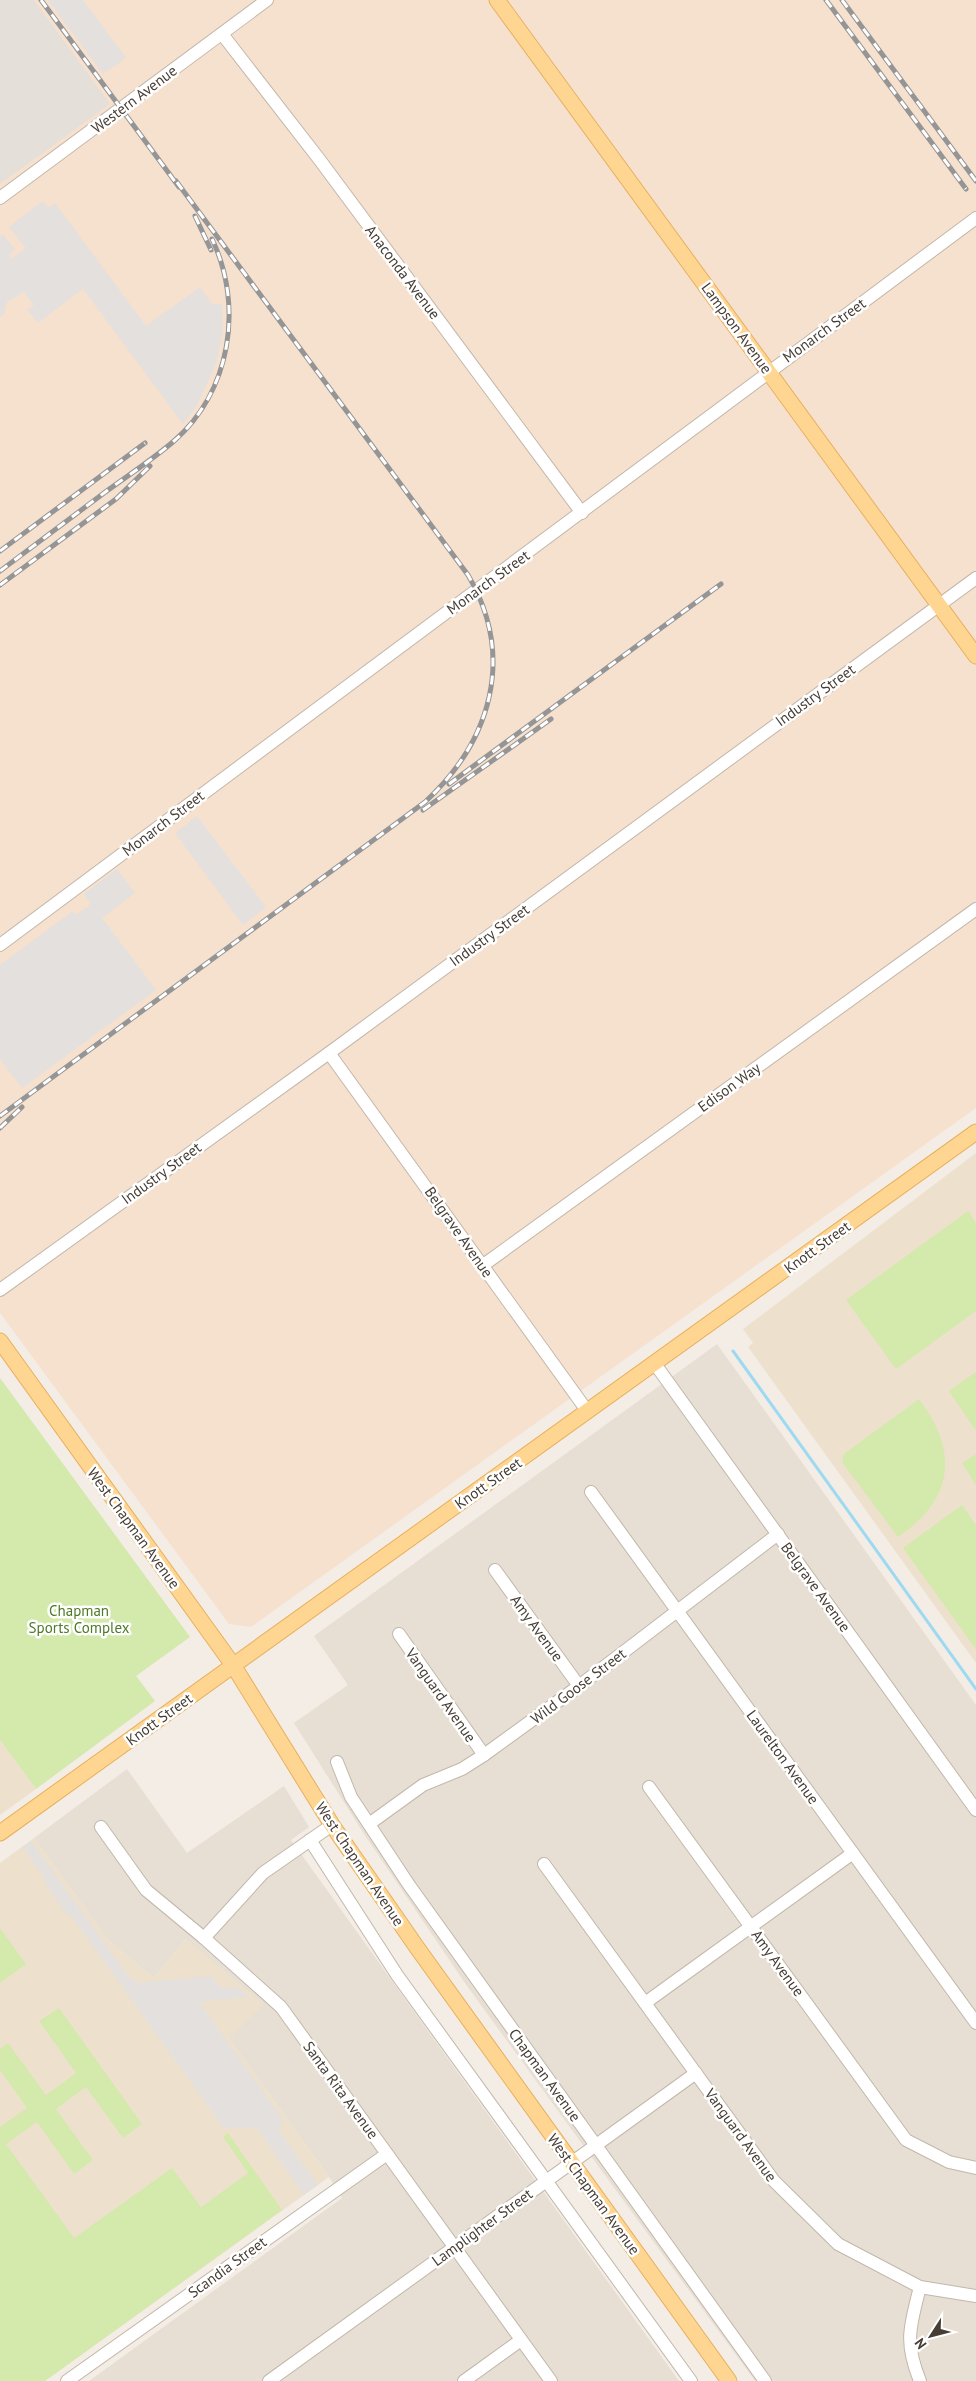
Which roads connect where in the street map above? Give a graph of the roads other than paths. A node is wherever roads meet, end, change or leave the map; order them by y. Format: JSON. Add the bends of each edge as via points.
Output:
{"nodes":[{"id":1,"x":267,"y":0,"type":"edge"},
{"id":2,"x":497,"y":0,"type":"edge"},
{"id":3,"x":222,"y":34,"type":"junction"},
{"id":4,"x":0,"y":198,"type":"edge"},
{"id":5,"x":976,"y":218,"type":"edge"},
{"id":6,"x":768,"y":371,"type":"junction"},
{"id":7,"x":582,"y":513,"type":"junction"},
{"id":8,"x":976,"y":578,"type":"edge"},
{"id":9,"x":937,"y":604,"type":"junction"},
{"id":10,"x":976,"y":656,"type":"edge"},
{"id":11,"x":976,"y":909,"type":"edge"},
{"id":12,"x":0,"y":945,"type":"edge"},
{"id":13,"x":329,"y":1053,"type":"junction"},
{"id":14,"x":976,"y":1132,"type":"edge"},
{"id":15,"x":482,"y":1266,"type":"junction"},
{"id":16,"x":0,"y":1290,"type":"edge"},
{"id":17,"x":0,"y":1341,"type":"edge"},
{"id":18,"x":655,"y":1364,"type":"junction"},
{"id":19,"x":588,"y":1412,"type":"junction"},
{"id":20,"x":591,"y":1492,"type":"dead end"},
{"id":21,"x":778,"y":1534,"type":"junction"},
{"id":22,"x":495,"y":1570,"type":"dead end"},
{"id":23,"x":677,"y":1611,"type":"junction"},
{"id":24,"x":399,"y":1634,"type":"dead end"},
{"id":25,"x":233,"y":1665,"type":"junction"},
{"id":26,"x":579,"y":1686,"type":"junction"},
{"id":27,"x":484,"y":1756,"type":"junction"},
{"id":28,"x":337,"y":1762,"type":"dead end"},
{"id":29,"x":649,"y":1787,"type":"dead end"},
{"id":30,"x":976,"y":1810,"type":"edge"},
{"id":31,"x":369,"y":1824,"type":"junction"},
{"id":32,"x":332,"y":1825,"type":"junction"},
{"id":33,"x":101,"y":1827,"type":"dead end"},
{"id":34,"x":0,"y":1833,"type":"edge"},
{"id":35,"x":310,"y":1840,"type":"junction"},
{"id":36,"x":853,"y":1853,"type":"junction"},
{"id":37,"x":544,"y":1864,"type":"dead end"},
{"id":38,"x":751,"y":1927,"type":"junction"},
{"id":39,"x":204,"y":1938,"type":"junction"},
{"id":40,"x":645,"y":2003,"type":"junction"},
{"id":41,"x":976,"y":2023,"type":"edge"},
{"id":42,"x":696,"y":2073,"type":"junction"},
{"id":43,"x":596,"y":2146,"type":"junction"},
{"id":44,"x":387,"y":2154,"type":"junction"},
{"id":45,"x":572,"y":2163,"type":"junction"},
{"id":46,"x":976,"y":2168,"type":"edge"},
{"id":47,"x":546,"y":2180,"type":"junction"},
{"id":48,"x":454,"y":2248,"type":"junction"},
{"id":49,"x":920,"y":2287,"type":"junction"},
{"id":50,"x":976,"y":2296,"type":"edge"},
{"id":51,"x":521,"y":2340,"type":"junction"},
{"id":52,"x":67,"y":2381,"type":"edge"},
{"id":53,"x":269,"y":2381,"type":"edge"},
{"id":54,"x":464,"y":2381,"type":"edge"},
{"id":55,"x":550,"y":2381,"type":"edge"},
{"id":56,"x":690,"y":2381,"type":"edge"},
{"id":57,"x":729,"y":2381,"type":"edge"},
{"id":58,"x":765,"y":2381,"type":"edge"},
{"id":59,"x":920,"y":2381,"type":"edge"}],
"edges":[{"from":1,"to":3,"type":"street","name":"Western Avenue"},
{"from":2,"to":6,"type":"main road","name":"Lampson Avenue"},
{"from":3,"to":4,"type":"street","name":"Western Avenue"},
{"from":3,"to":7,"type":"street","name":"Anaconda Avenue","via":[[320,159]]},
{"from":5,"to":6,"type":"street","name":"Monarch Street"},
{"from":6,"to":7,"type":"street","name":"Monarch Street"},
{"from":6,"to":9,"type":"main road","name":"Lampson Avenue"},
{"from":7,"to":12,"type":"street","name":"Monarch Street"},
{"from":8,"to":9,"type":"street","name":"Industry Street"},
{"from":9,"to":10,"type":"main road","name":"Lampson Avenue"},
{"from":9,"to":13,"type":"street","name":"Industry Street"},
{"from":11,"to":15,"type":"street","name":"Edison Way"},
{"from":13,"to":15,"type":"street","name":"Belgrave Avenue"},
{"from":13,"to":16,"type":"street","name":"Industry Street"},
{"from":14,"to":18,"type":"main road","name":"Knott Street"},
{"from":15,"to":19,"type":"street","name":"Belgrave Avenue"},
{"from":17,"to":25,"type":"main road","name":"West Chapman Avenue"},
{"from":18,"to":19,"type":"main road","name":"Knott Street"},
{"from":18,"to":21,"type":"street","name":"Belgrave Avenue"},
{"from":19,"to":25,"type":"main road","name":"Knott Street"},
{"from":20,"to":23,"type":"street","name":"Laurelton Avenue"},
{"from":21,"to":23,"type":"street","name":"Wild Goose Street"},
{"from":21,"to":30,"type":"street","name":"Belgrave Avenue"},
{"from":22,"to":26,"type":"street","name":"Amy Avenue"},
{"from":23,"to":26,"type":"street","name":"Wild Goose Street"},
{"from":23,"to":36,"type":"street","name":"Laurelton Avenue"},
{"from":24,"to":27,"type":"street","name":"Vanguard Avenue"},
{"from":25,"to":32,"type":"main road","name":"West Chapman Avenue"},
{"from":25,"to":34,"type":"main road","name":"Knott Street"},
{"from":26,"to":27,"type":"street","name":"Wild Goose Street"},
{"from":27,"to":31,"type":"street","name":"Wild Goose Street","via":[[423,1785]]},
{"from":28,"to":31,"type":"street","name":"Chapman Avenue","via":[[351,1797]]},
{"from":29,"to":38,"type":"street","name":"Amy Avenue"},
{"from":31,"to":43,"type":"street","name":"Chapman Avenue","via":[[414,1893]]},
{"from":32,"to":35,"type":"street"},
{"from":32,"to":45,"type":"main road","name":"West Chapman Avenue"},
{"from":33,"to":39,"type":"street","name":"Santa Rita Avenue","via":[[146,1890]]},
{"from":35,"to":39,"type":"street","via":[[263,1873]]},
{"from":35,"to":47,"type":"street","via":[[397,1974]]},
{"from":36,"to":38,"type":"street"},
{"from":36,"to":41,"type":"street","name":"Laurelton Avenue"},
{"from":37,"to":40,"type":"street","name":"Vanguard Avenue"},
{"from":38,"to":40,"type":"street"},
{"from":38,"to":46,"type":"street","name":"Amy Avenue","via":[[906,2140],[949,2162]]},
{"from":39,"to":44,"type":"street","name":"Santa Rita Avenue","via":[[281,2007]]},
{"from":40,"to":42,"type":"street","name":"Vanguard Avenue"},
{"from":42,"to":43,"type":"street","name":"Lamplighter Street"},
{"from":42,"to":49,"type":"street","name":"Vanguard Avenue","via":[[774,2181],[838,2244]]},
{"from":43,"to":45,"type":"street","name":"Lamplighter Street"},
{"from":43,"to":58,"type":"street","name":"Chapman Avenue"},
{"from":44,"to":48,"type":"street","name":"Santa Rita Avenue"},
{"from":44,"to":52,"type":"street","name":"Scandia Street"},
{"from":45,"to":47,"type":"street","name":"Lamplighter Street"},
{"from":45,"to":57,"type":"main road","name":"West Chapman Avenue"},
{"from":47,"to":48,"type":"street","name":"Lamplighter Street"},
{"from":47,"to":56,"type":"street"},
{"from":48,"to":51,"type":"street","name":"Santa Rita Avenue"},
{"from":48,"to":53,"type":"street","name":"Lamplighter Street"},
{"from":49,"to":50,"type":"street","name":"Vanguard Avenue"},
{"from":49,"to":59,"type":"street","via":[[909,2332],[911,2360]]},
{"from":51,"to":54,"type":"street"},
{"from":51,"to":55,"type":"street","name":"Santa Rita Avenue"}]}
